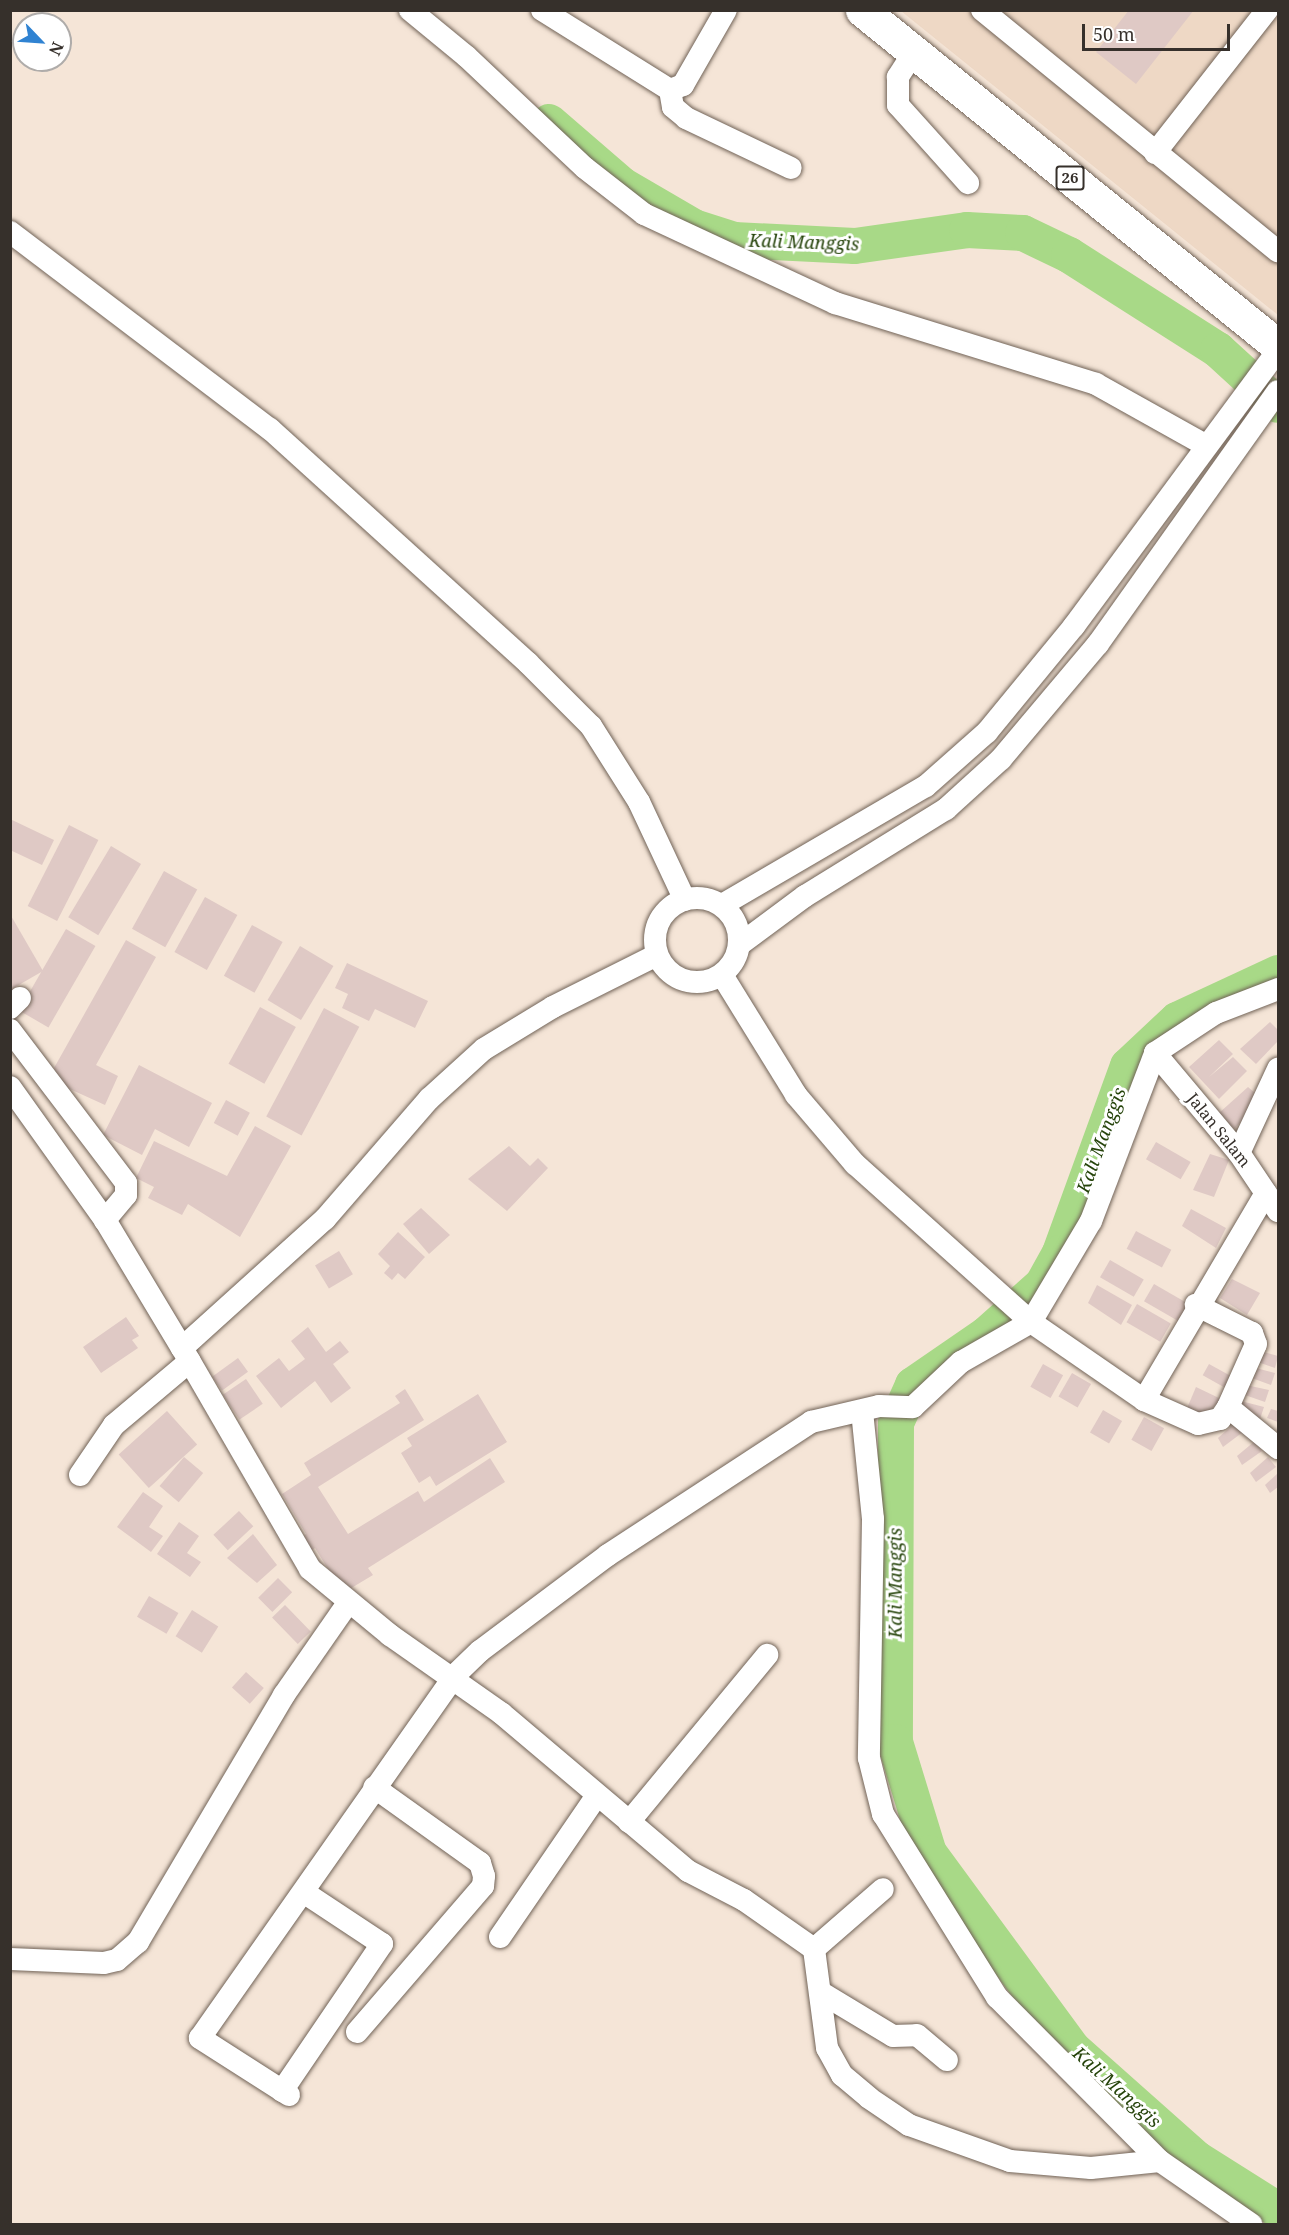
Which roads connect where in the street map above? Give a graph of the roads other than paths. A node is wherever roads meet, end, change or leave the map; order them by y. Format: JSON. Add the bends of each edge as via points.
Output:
{"nodes":[{"id":1,"x":410,"y":10,"type":"edge"},
{"id":2,"x":542,"y":10,"type":"edge"},
{"id":3,"x":726,"y":10,"type":"edge"},
{"id":4,"x":862,"y":10,"type":"edge"},
{"id":5,"x":982,"y":10,"type":"edge"},
{"id":6,"x":1267,"y":10,"type":"edge"},
{"id":7,"x":914,"y":52,"type":"junction"},
{"id":8,"x":670,"y":90,"type":"junction"},
{"id":9,"x":1155,"y":153,"type":"junction"},
{"id":10,"x":791,"y":168,"type":"dead end"},
{"id":11,"x":968,"y":183,"type":"dead end"},
{"id":12,"x":10,"y":232,"type":"edge"},
{"id":13,"x":1278,"y":251,"type":"edge"},
{"id":14,"x":1273,"y":356,"type":"edge"},
{"id":15,"x":1278,"y":391,"type":"edge"},
{"id":16,"x":1205,"y":446,"type":"junction"},
{"id":17,"x":1141,"y":536,"type":"junction"},
{"id":18,"x":1167,"y":549,"type":"junction"},
{"id":19,"x":685,"y":900,"type":"junction"},
{"id":20,"x":722,"y":905,"type":"junction"},
{"id":21,"x":739,"y":945,"type":"junction"},
{"id":22,"x":657,"y":955,"type":"junction"},
{"id":23,"x":722,"y":975,"type":"junction"},
{"id":24,"x":1278,"y":989,"type":"edge"},
{"id":25,"x":10,"y":1030,"type":"edge"},
{"id":26,"x":1155,"y":1053,"type":"junction"},
{"id":27,"x":1278,"y":1070,"type":"edge"},
{"id":28,"x":10,"y":1087,"type":"edge"},
{"id":29,"x":1239,"y":1153,"type":"junction"},
{"id":30,"x":1272,"y":1202,"type":"edge"},
{"id":31,"x":105,"y":1220,"type":"junction"},
{"id":32,"x":1196,"y":1305,"type":"junction"},
{"id":33,"x":1029,"y":1320,"type":"junction"},
{"id":34,"x":186,"y":1355,"type":"junction"},
{"id":35,"x":1144,"y":1400,"type":"junction"},
{"id":36,"x":1228,"y":1407,"type":"junction"},
{"id":37,"x":870,"y":1408,"type":"junction"},
{"id":38,"x":1278,"y":1448,"type":"edge"},
{"id":39,"x":80,"y":1475,"type":"dead end"},
{"id":40,"x":348,"y":1603,"type":"junction"},
{"id":41,"x":767,"y":1655,"type":"dead end"},
{"id":42,"x":454,"y":1676,"type":"junction"},
{"id":43,"x":374,"y":1787,"type":"junction"},
{"id":44,"x":596,"y":1797,"type":"junction"},
{"id":45,"x":629,"y":1822,"type":"junction"},
{"id":46,"x":883,"y":1889,"type":"dead end"},
{"id":47,"x":305,"y":1893,"type":"junction"},
{"id":48,"x":500,"y":1937,"type":"dead end"},
{"id":49,"x":814,"y":1949,"type":"junction"},
{"id":50,"x":10,"y":1959,"type":"edge"},
{"id":51,"x":820,"y":1992,"type":"junction"},
{"id":52,"x":357,"y":2032,"type":"dead end"},
{"id":53,"x":947,"y":2060,"type":"dead end"},
{"id":54,"x":1160,"y":2161,"type":"junction"},
{"id":55,"x":1251,"y":2224,"type":"edge"}],
"edges":[{"from":1,"to":16,"type":"street","via":[[466,56],[585,168],[644,214],[835,303],[1096,384]]},
{"from":2,"to":8,"type":"street"},
{"from":3,"to":8,"type":"street","via":[[683,85]]},
{"from":4,"to":7,"type":"highway","number":"26"},
{"from":5,"to":9,"type":"street"},
{"from":6,"to":9,"type":"street"},
{"from":7,"to":11,"type":"street","via":[[898,77],[898,105]]},
{"from":7,"to":14,"type":"highway","number":"26"},
{"from":8,"to":10,"type":"street","via":[[673,107],[686,118]]},
{"from":9,"to":13,"type":"street"},
{"from":12,"to":19,"type":"street","via":[[270,429],[528,663],[591,726],[639,802]]},
{"from":14,"to":16,"type":"street"},
{"from":15,"to":18,"type":"street"},
{"from":16,"to":17,"type":"street"},
{"from":17,"to":18,"type":"street"},
{"from":17,"to":20,"type":"street","via":[[1074,626],[987,732],[956,762],[859,828]]},
{"from":18,"to":21,"type":"street","via":[[1098,644],[1001,759],[946,809],[805,896]]},
{"from":19,"to":20,"type":"street","via":[[698,898]]},
{"from":19,"to":22,"type":"street","via":[[672,906],[660,922]]},
{"from":20,"to":21,"type":"street","via":[[736,923]]},
{"from":21,"to":23,"type":"street"},
{"from":22,"to":23,"type":"street","via":[[664,966],[685,981],[697,983]]},
{"from":22,"to":34,"type":"street","via":[[553,1007],[484,1049],[429,1099],[325,1219]]},
{"from":23,"to":33,"type":"street","via":[[819,1126]]},
{"from":24,"to":26,"type":"street","via":[[1216,1013]]},
{"from":25,"to":31,"type":"street","via":[[126,1183],[126,1195]]},
{"from":26,"to":29,"type":"street","name":"Jalan Salam"},
{"from":26,"to":33,"type":"street","via":[[1091,1221]]},
{"from":27,"to":29,"type":"street"},
{"from":28,"to":31,"type":"street"},
{"from":29,"to":30,"type":"street","name":"Jalan Salam"},
{"from":30,"to":32,"type":"street"},
{"from":31,"to":34,"type":"street"},
{"from":32,"to":35,"type":"street"},
{"from":32,"to":36,"type":"street","via":[[1252,1333],[1256,1344]]},
{"from":33,"to":35,"type":"street"},
{"from":33,"to":37,"type":"street","via":[[961,1362],[913,1407]]},
{"from":34,"to":39,"type":"street","via":[[114,1425]]},
{"from":34,"to":40,"type":"street","via":[[310,1569]]},
{"from":35,"to":36,"type":"street","via":[[1198,1424],[1220,1419]]},
{"from":36,"to":38,"type":"street"},
{"from":37,"to":42,"type":"street","via":[[811,1422],[718,1480],[599,1562],[480,1651]]},
{"from":37,"to":54,"type":"street","via":[[873,1519],[869,1758],[883,1814],[997,1997]]},
{"from":40,"to":42,"type":"street"},
{"from":40,"to":50,"type":"street","via":[[284,1695],[133,1947],[104,1963]]},
{"from":41,"to":45,"type":"street"},
{"from":42,"to":43,"type":"street"},
{"from":42,"to":44,"type":"street"},
{"from":43,"to":47,"type":"street"},
{"from":43,"to":52,"type":"street","via":[[480,1863],[484,1876],[483,1886]]},
{"from":44,"to":45,"type":"street"},
{"from":44,"to":48,"type":"street"},
{"from":45,"to":49,"type":"street","via":[[688,1871],[744,1900]]},
{"from":46,"to":49,"type":"street"},
{"from":47,"to":47,"type":"street","via":[[200,2038],[286,2093],[382,1944]]},
{"from":49,"to":51,"type":"street"},
{"from":51,"to":53,"type":"street","via":[[893,2036],[917,2035]]},
{"from":51,"to":54,"type":"street","via":[[827,2048],[842,2075],[909,2125],[1010,2161],[1091,2168]]},
{"from":54,"to":55,"type":"street"}]}
